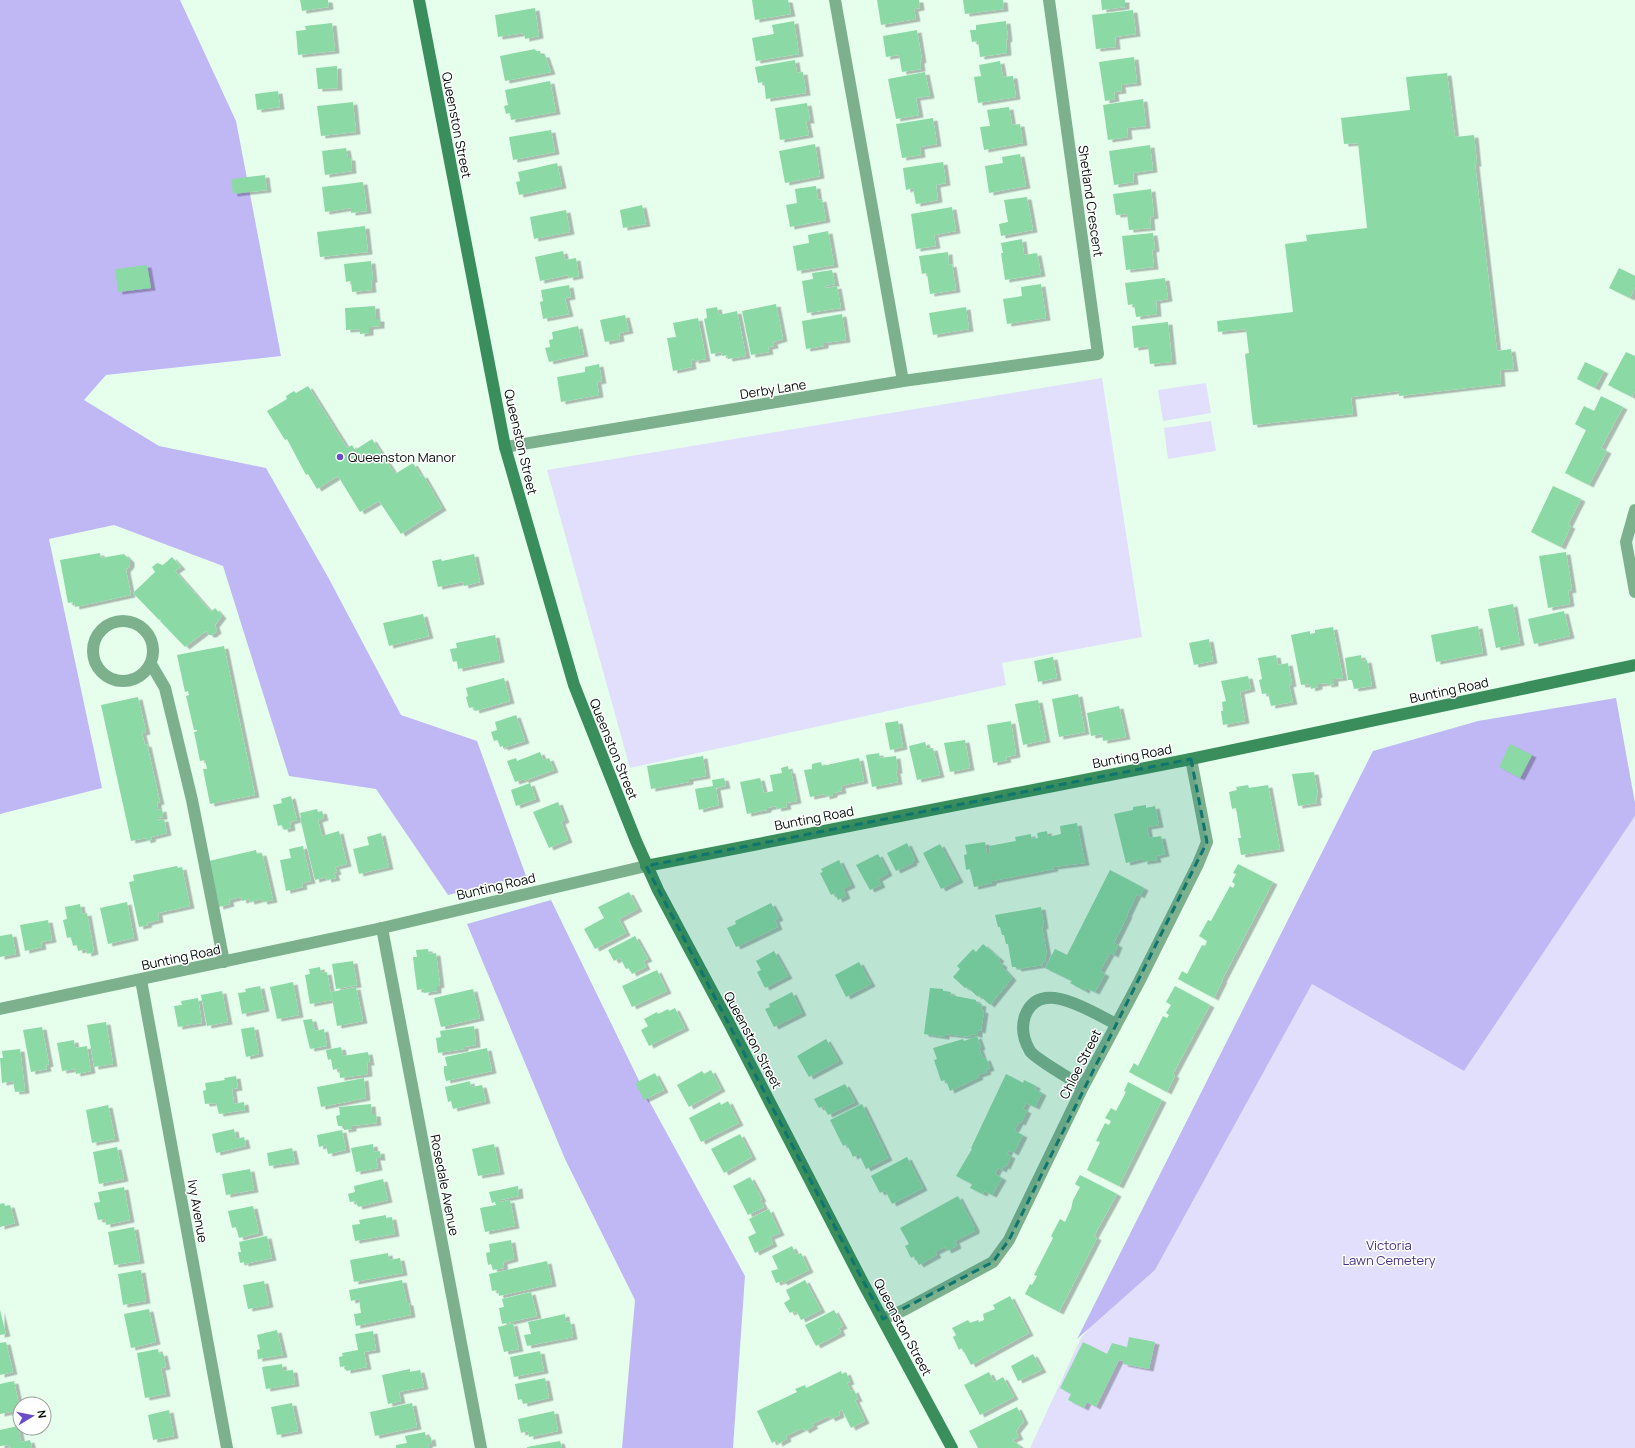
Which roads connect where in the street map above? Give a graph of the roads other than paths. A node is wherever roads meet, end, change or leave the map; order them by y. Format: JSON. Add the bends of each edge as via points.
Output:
{"nodes":[{"id":1,"x":419,"y":0,"type":"edge"},
{"id":2,"x":835,"y":0,"type":"edge"},
{"id":3,"x":1049,"y":0,"type":"edge"},
{"id":4,"x":1046,"y":361,"type":"joint"},
{"id":5,"x":903,"y":381,"type":"junction"},
{"id":6,"x":505,"y":447,"type":"junction"},
{"id":7,"x":1635,"y":510,"type":"edge"},
{"id":8,"x":1635,"y":592,"type":"edge"},
{"id":9,"x":151,"y":664,"type":"junction"},
{"id":10,"x":1635,"y":665,"type":"edge"},
{"id":11,"x":1191,"y":760,"type":"junction"},
{"id":12,"x":646,"y":866,"type":"junction"},
{"id":13,"x":382,"y":928,"type":"junction"},
{"id":14,"x":224,"y":962,"type":"junction"},
{"id":15,"x":141,"y":980,"type":"junction"},
{"id":16,"x":0,"y":1010,"type":"edge"},
{"id":17,"x":1116,"y":1024,"type":"junction"},
{"id":18,"x":1083,"y":1087,"type":"junction"},
{"id":19,"x":883,"y":1319,"type":"junction"},
{"id":20,"x":227,"y":1448,"type":"edge"},
{"id":21,"x":481,"y":1448,"type":"edge"},
{"id":22,"x":952,"y":1448,"type":"edge"}],
"edges":[{"from":1,"to":6,"type":"main road","name":"Queenston Street"},
{"from":2,"to":5,"type":"street"},
{"from":3,"to":4,"type":"street","name":"Shetland Crescent","via":[[1098,354]]},
{"from":4,"to":5,"type":"street","name":"Derby Lane"},
{"from":5,"to":6,"type":"street","name":"Derby Lane"},
{"from":6,"to":12,"type":"main road","name":"Queenston Street","via":[[574,685]]},
{"from":7,"to":8,"type":"street","via":[[1626,542]]},
{"from":9,"to":9,"type":"street","via":[[153,644],[146,632],[135,623],[126,621],[107,625],[95,640],[94,660],[106,677],[126,682],[145,673]]},
{"from":9,"to":14,"type":"street","via":[[165,688],[192,800]]},
{"from":10,"to":11,"type":"main road","name":"Bunting Road"},
{"from":11,"to":12,"type":"main road","name":"Bunting Road"},
{"from":11,"to":17,"type":"street","name":"Chloe Street","via":[[1207,842],[1150,961]]},
{"from":12,"to":13,"type":"street","name":"Bunting Road"},
{"from":12,"to":19,"type":"main road","name":"Queenston Street"},
{"from":13,"to":14,"type":"street","name":"Bunting Road"},
{"from":13,"to":21,"type":"street","name":"Rosedale Avenue"},
{"from":14,"to":15,"type":"street","name":"Bunting Road"},
{"from":15,"to":16,"type":"street","name":"Bunting Road"},
{"from":15,"to":20,"type":"street","name":"Ivy Avenue"},
{"from":17,"to":18,"type":"street","name":"Chloe Street"},
{"from":17,"to":18,"type":"street","via":[[1069,1000],[1050,997],[1036,1001],[1027,1011],[1022,1035],[1031,1052]]},
{"from":18,"to":19,"type":"street","name":"Chloe Street","via":[[1009,1240],[992,1262]]},
{"from":19,"to":22,"type":"main road","name":"Queenston Street"}]}
